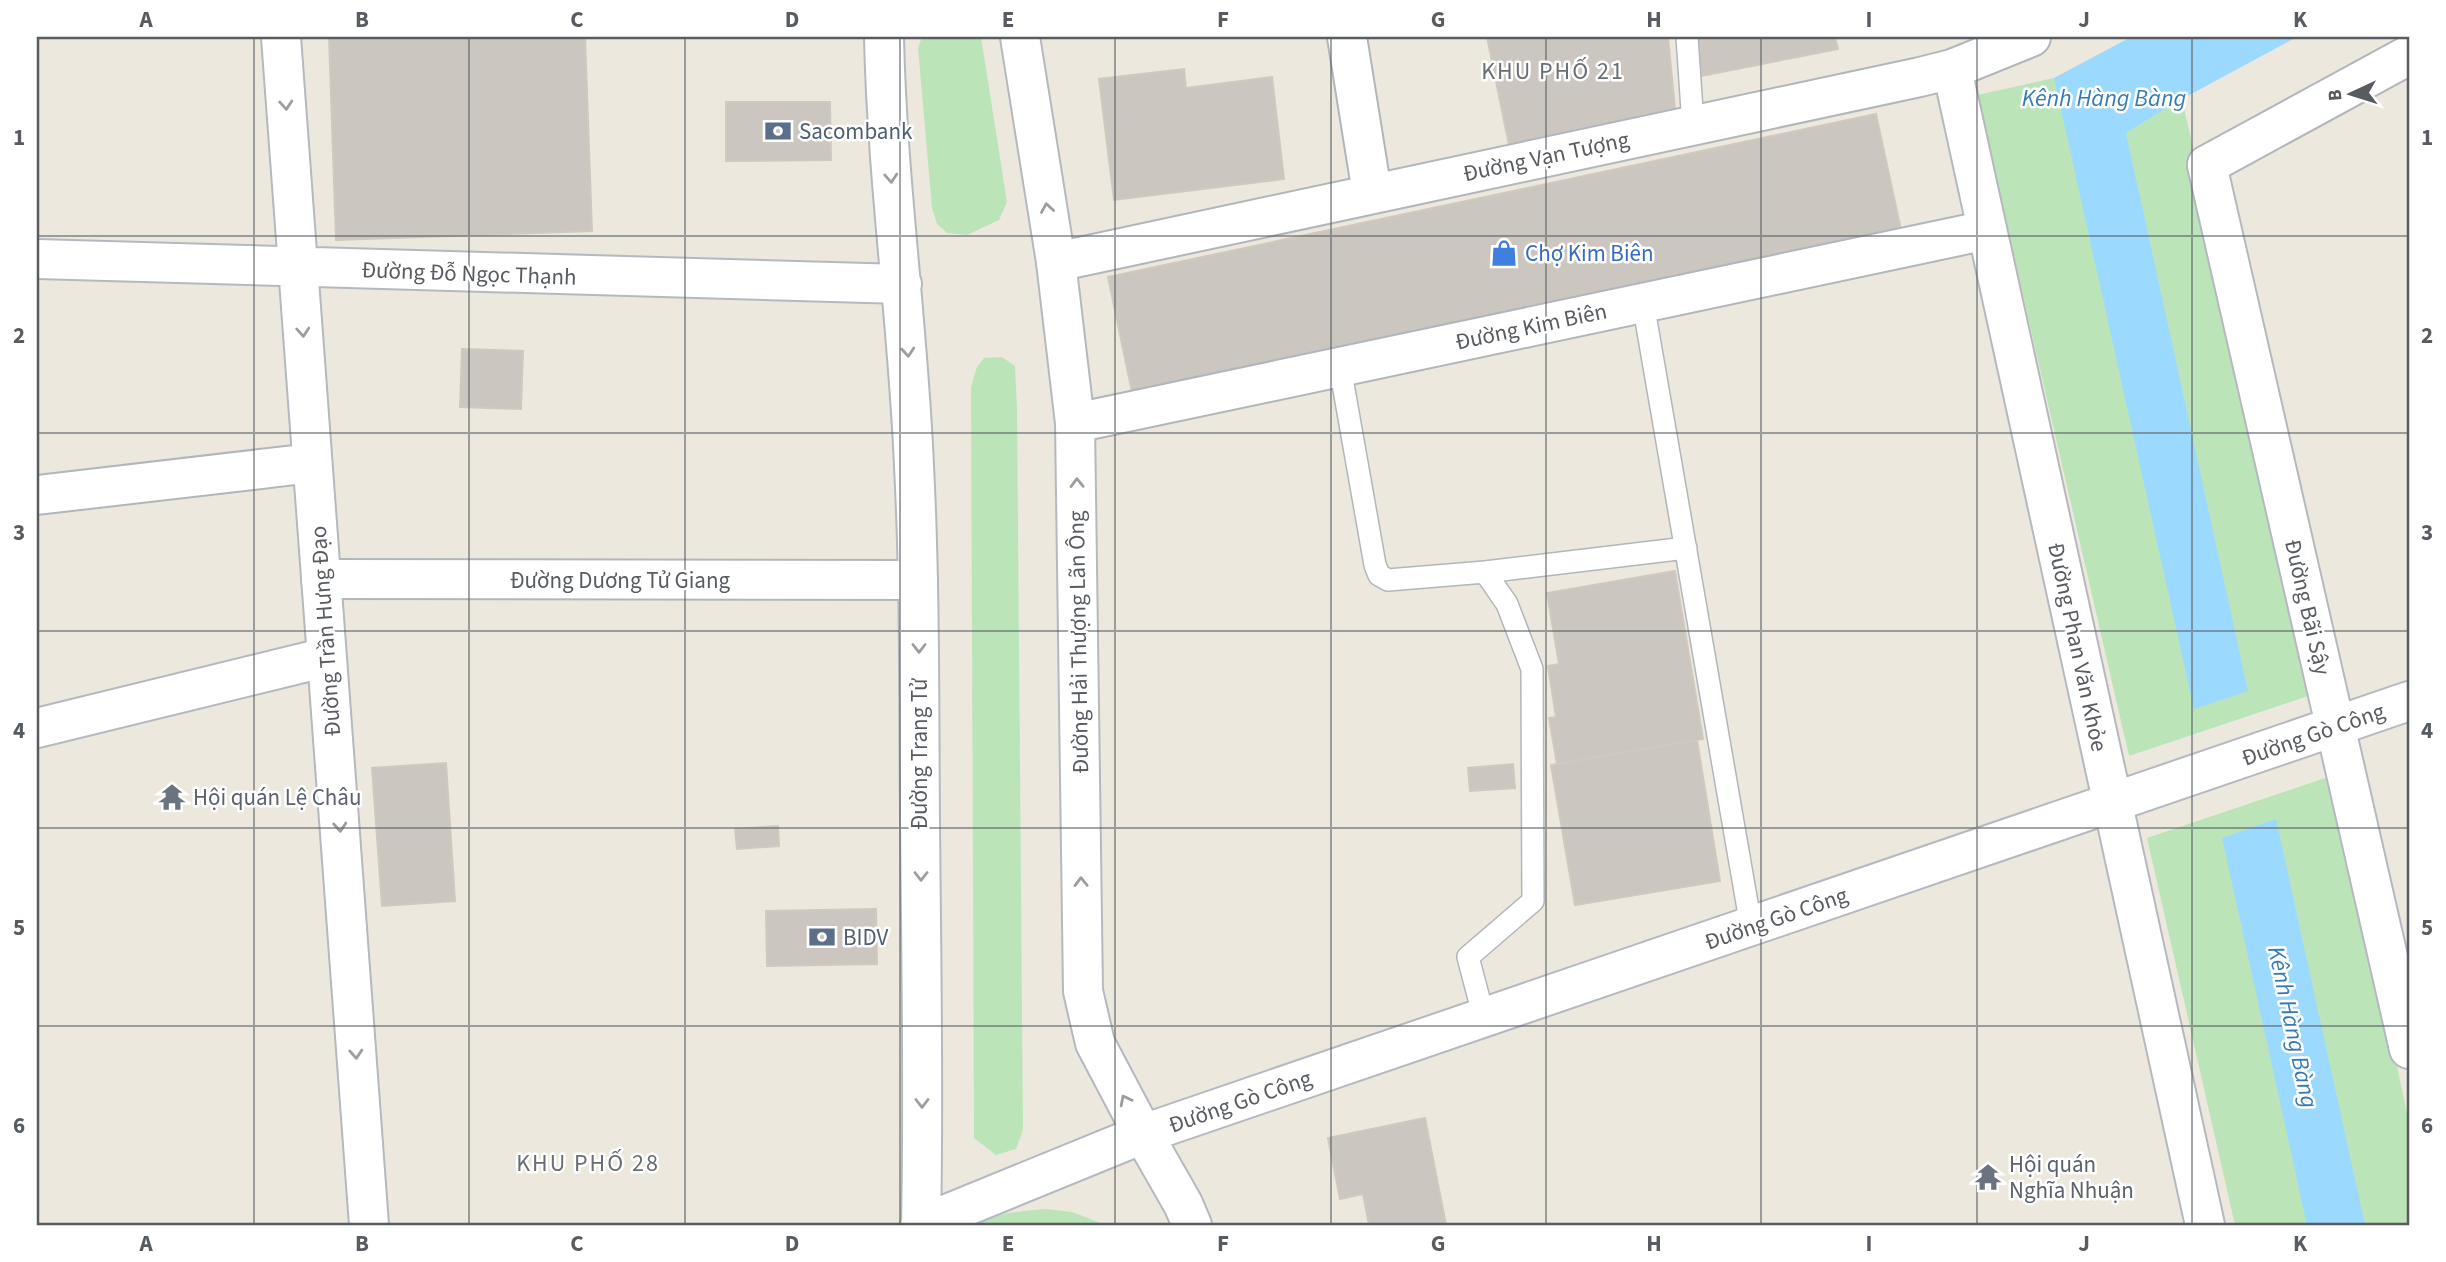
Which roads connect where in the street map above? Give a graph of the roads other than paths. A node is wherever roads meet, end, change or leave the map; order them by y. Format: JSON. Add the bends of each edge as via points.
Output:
{"nodes":[{"id":1,"x":281,"y":37,"type":"edge"},
{"id":2,"x":884,"y":37,"type":"edge"},
{"id":3,"x":1020,"y":37,"type":"edge"},
{"id":4,"x":1347,"y":37,"type":"edge"},
{"id":5,"x":1687,"y":37,"type":"edge"},
{"id":6,"x":2031,"y":37,"type":"edge"},
{"id":7,"x":2409,"y":55,"type":"edge"},
{"id":8,"x":1952,"y":69,"type":"junction"},
{"id":9,"x":1693,"y":125,"type":"junction"},
{"id":10,"x":1372,"y":193,"type":"junction"},
{"id":11,"x":1987,"y":230,"type":"junction"},
{"id":12,"x":37,"y":259,"type":"edge"},
{"id":13,"x":1056,"y":262,"type":"junction"},
{"id":14,"x":298,"y":268,"type":"junction"},
{"id":15,"x":902,"y":284,"type":"junction"},
{"id":16,"x":1643,"y":303,"type":"junction"},
{"id":17,"x":1340,"y":367,"type":"junction"},
{"id":18,"x":1075,"y":423,"type":"junction"},
{"id":19,"x":313,"y":463,"type":"junction"},
{"id":20,"x":37,"y":495,"type":"edge"},
{"id":21,"x":1686,"y":548,"type":"junction"},
{"id":22,"x":1485,"y":572,"type":"junction"},
{"id":23,"x":321,"y":579,"type":"junction"},
{"id":24,"x":918,"y":580,"type":"junction"},
{"id":25,"x":327,"y":657,"type":"junction"},
{"id":26,"x":2409,"y":701,"type":"edge"},
{"id":27,"x":2335,"y":727,"type":"junction"},
{"id":28,"x":37,"y":728,"type":"edge"},
{"id":29,"x":2113,"y":803,"type":"junction"},
{"id":30,"x":1751,"y":926,"type":"junction"},
{"id":31,"x":2399,"y":952,"type":"edge"},
{"id":32,"x":1484,"y":1018,"type":"junction"},
{"id":33,"x":2409,"y":1049,"type":"edge"},
{"id":34,"x":1143,"y":1135,"type":"junction"},
{"id":35,"x":369,"y":1225,"type":"edge"},
{"id":36,"x":920,"y":1225,"type":"edge"},
{"id":37,"x":1192,"y":1225,"type":"edge"},
{"id":38,"x":2205,"y":1225,"type":"edge"}],
"edges":[{"from":1,"to":14,"type":"street","name":"Đường Trần Hưng Đạo","one_way":true},
{"from":2,"to":15,"type":"street","one_way":true,"via":[[892,205]]},
{"from":13,"to":3,"type":"street","name":"Đường Hải Thượng Lãn Ông","one_way":true},
{"from":4,"to":10,"type":"street"},
{"from":5,"to":9,"type":"lane"},
{"from":6,"to":8,"type":"street","name":"Đường Vạn Tượng"},
{"from":7,"to":27,"type":"street","name":"Đường Bãi Sậy","via":[[2207,165]]},
{"from":8,"to":9,"type":"street","name":"Đường Vạn Tượng"},
{"from":8,"to":11,"type":"street","name":"Đường Phan Văn Khỏe"},
{"from":9,"to":10,"type":"street","name":"Đường Vạn Tượng"},
{"from":10,"to":13,"type":"street","name":"Đường Vạn Tượng"},
{"from":11,"to":16,"type":"street","name":"Đường Kim Biên"},
{"from":11,"to":29,"type":"street","name":"Đường Phan Văn Khỏe"},
{"from":12,"to":14,"type":"street","name":"Đường Đỗ Ngọc Thạnh"},
{"from":13,"to":18,"type":"street","name":"Đường Hải Thượng Lãn Ông"},
{"from":14,"to":15,"type":"street","name":"Đường Đỗ Ngọc Thạnh"},
{"from":14,"to":19,"type":"street","name":"Đường Trần Hưng Đạo","one_way":true},
{"from":15,"to":24,"type":"street","name":"Đường Trang Tử","one_way":true},
{"from":16,"to":17,"type":"street","name":"Đường Kim Biên"},
{"from":16,"to":21,"type":"lane"},
{"from":17,"to":18,"type":"street","name":"Đường Kim Biên"},
{"from":17,"to":22,"type":"lane","via":[[1379,575],[1388,580]]},
{"from":34,"to":18,"type":"street","name":"Đường Hải Thượng Lãn Ông","one_way":true,"via":[[1096,1043],[1083,992]]},
{"from":19,"to":20,"type":"street"},
{"from":19,"to":23,"type":"street","name":"Đường Trần Hưng Đạo"},
{"from":21,"to":22,"type":"lane"},
{"from":21,"to":30,"type":"lane"},
{"from":22,"to":32,"type":"lane","via":[[1507,604],[1532,669],[1533,901],[1468,957]]},
{"from":23,"to":24,"type":"street","name":"Đường Dương Tử Giang"},
{"from":23,"to":25,"type":"street","name":"Đường Trần Hưng Đạo"},
{"from":24,"to":36,"type":"street","name":"Đường Trang Tử","one_way":true},
{"from":25,"to":28,"type":"street"},
{"from":25,"to":35,"type":"street","name":"Đường Trần Hưng Đạo","one_way":true},
{"from":26,"to":27,"type":"street","name":"Đường Gò Công"},
{"from":27,"to":29,"type":"street","name":"Đường Gò Công"},
{"from":27,"to":31,"type":"street","name":"Đường Bãi Sậy"},
{"from":29,"to":30,"type":"street","name":"Đường Gò Công"},
{"from":29,"to":38,"type":"street","name":"Đường Phan Văn Khỏe"},
{"from":30,"to":32,"type":"street","name":"Đường Gò Công"},
{"from":31,"to":33,"type":"street","name":"Đường Bãi Sậy"},
{"from":32,"to":34,"type":"street","name":"Đường Gò Công"},
{"from":34,"to":36,"type":"street","name":"Đường Gò Công"},
{"from":34,"to":37,"type":"street","name":"Đường Hải Thượng Lãn Ông"}]}
